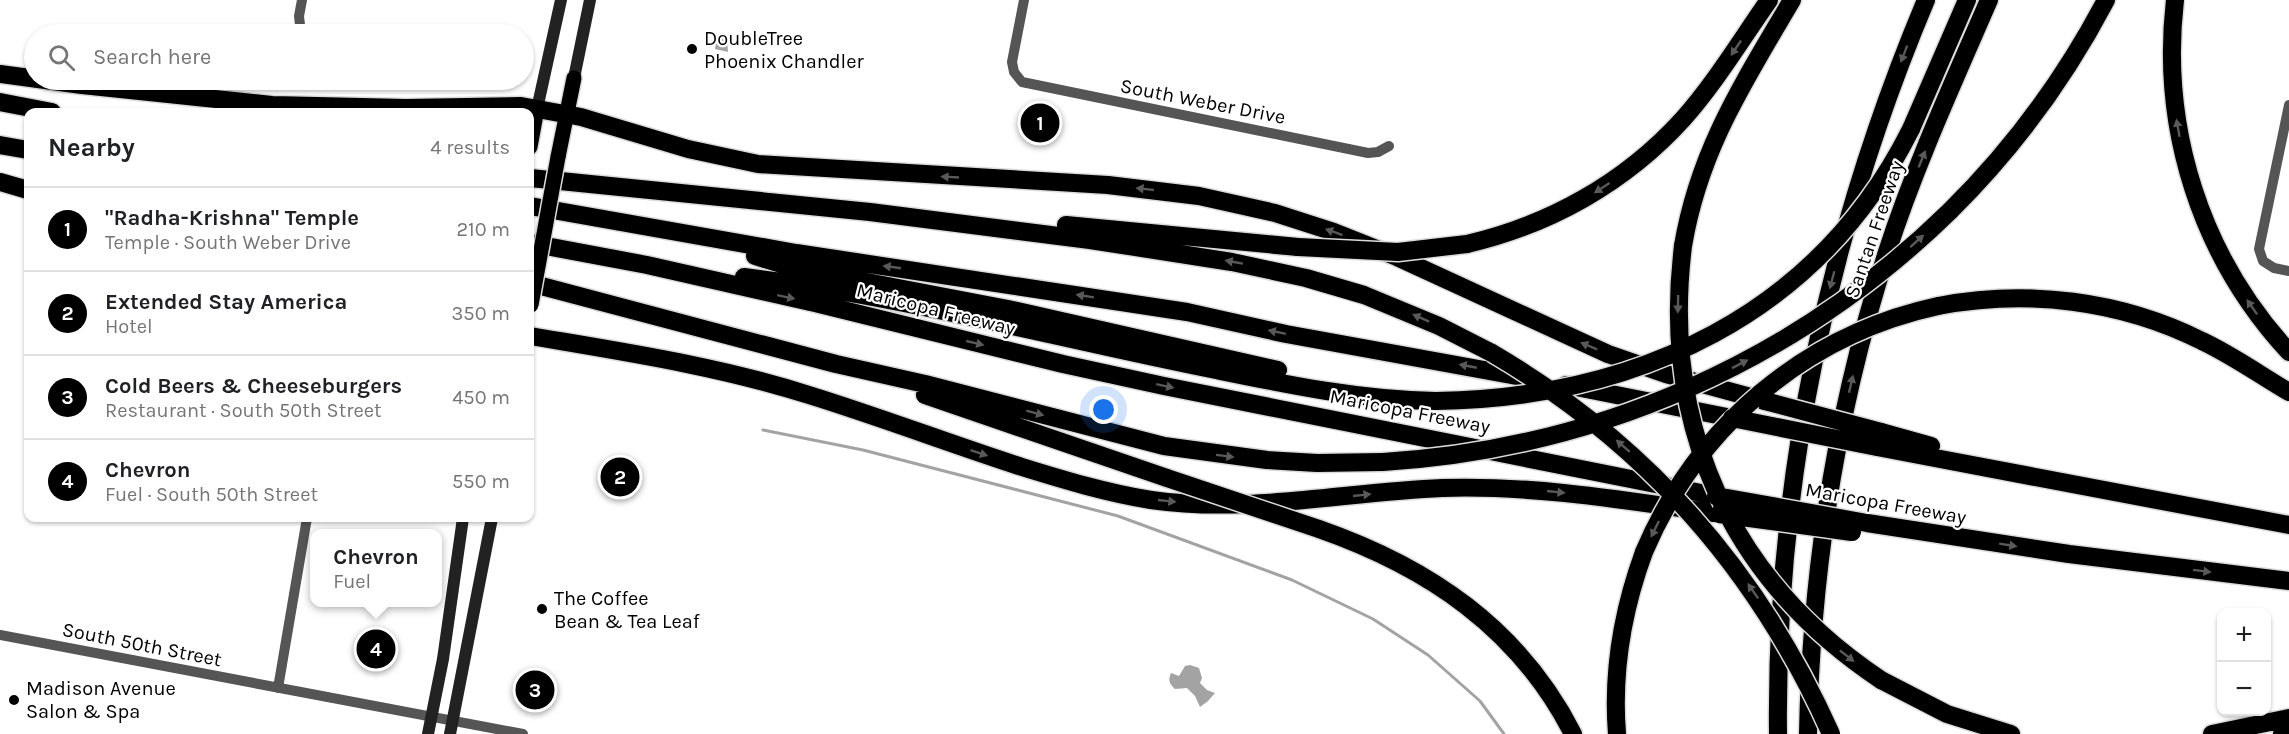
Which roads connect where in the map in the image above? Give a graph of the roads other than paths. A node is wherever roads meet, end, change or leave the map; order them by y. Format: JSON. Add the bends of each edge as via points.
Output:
{"nodes":[{"id":1,"x":302,"y":0,"type":"edge"},
{"id":2,"x":561,"y":0,"type":"edge"},
{"id":3,"x":590,"y":0,"type":"edge"},
{"id":4,"x":1024,"y":0,"type":"edge"},
{"id":5,"x":1769,"y":0,"type":"edge"},
{"id":6,"x":1792,"y":0,"type":"edge"},
{"id":7,"x":1926,"y":0,"type":"edge"},
{"id":8,"x":1955,"y":0,"type":"edge"},
{"id":9,"x":1967,"y":0,"type":"edge"},
{"id":10,"x":1989,"y":0,"type":"edge"},
{"id":11,"x":2106,"y":0,"type":"edge"},
{"id":12,"x":2175,"y":0,"type":"edge"},
{"id":13,"x":300,"y":24,"type":"edge"},
{"id":14,"x":0,"y":74,"type":"edge"},
{"id":15,"x":24,"y":77,"type":"edge"},
{"id":16,"x":574,"y":78,"type":"joint"},
{"id":17,"x":128,"y":90,"type":"edge"},
{"id":18,"x":0,"y":102,"type":"edge"},
{"id":19,"x":2289,"y":105,"type":"edge"},
{"id":20,"x":31,"y":108,"type":"edge"},
{"id":21,"x":406,"y":108,"type":"edge"},
{"id":22,"x":406,"y":108,"type":"edge"},
{"id":23,"x":531,"y":108,"type":"edge"},
{"id":24,"x":534,"y":108,"type":"edge"},
{"id":25,"x":537,"y":109,"type":"junction"},
{"id":26,"x":567,"y":114,"type":"junction"},
{"id":27,"x":534,"y":125,"type":"edge"},
{"id":28,"x":1906,"y":127,"type":"junction"},
{"id":29,"x":0,"y":145,"type":"edge"},
{"id":30,"x":1389,"y":146,"type":"dead end"},
{"id":31,"x":24,"y":149,"type":"edge"},
{"id":32,"x":534,"y":177,"type":"edge"},
{"id":33,"x":0,"y":182,"type":"edge"},
{"id":34,"x":24,"y":189,"type":"edge"},
{"id":35,"x":534,"y":207,"type":"edge"},
{"id":36,"x":870,"y":212,"type":"junction"},
{"id":37,"x":684,"y":234,"type":"junction"},
{"id":38,"x":534,"y":244,"type":"edge"},
{"id":39,"x":646,"y":265,"type":"junction"},
{"id":40,"x":2289,"y":271,"type":"edge"},
{"id":41,"x":534,"y":284,"type":"edge"},
{"id":42,"x":534,"y":288,"type":"edge"},
{"id":43,"x":534,"y":337,"type":"edge"},
{"id":44,"x":2289,"y":352,"type":"edge"},
{"id":45,"x":836,"y":364,"type":"junction"},
{"id":46,"x":2289,"y":392,"type":"edge"},
{"id":47,"x":1879,"y":440,"type":"junction"},
{"id":48,"x":1715,"y":504,"type":"junction"},
{"id":49,"x":307,"y":522,"type":"edge"},
{"id":50,"x":462,"y":522,"type":"edge"},
{"id":51,"x":491,"y":522,"type":"edge"},
{"id":52,"x":2289,"y":525,"type":"edge"},
{"id":53,"x":2289,"y":581,"type":"edge"},
{"id":54,"x":0,"y":635,"type":"edge"},
{"id":55,"x":278,"y":688,"type":"junction"},
{"id":56,"x":432,"y":716,"type":"junction"},
{"id":57,"x":2289,"y":718,"type":"edge"},
{"id":58,"x":453,"y":720,"type":"junction"},
{"id":59,"x":2289,"y":732,"type":"edge"},
{"id":60,"x":428,"y":734,"type":"edge"},
{"id":61,"x":450,"y":734,"type":"edge"},
{"id":62,"x":523,"y":734,"type":"edge"},
{"id":63,"x":1573,"y":734,"type":"edge"},
{"id":64,"x":1617,"y":734,"type":"edge"},
{"id":65,"x":1778,"y":734,"type":"edge"},
{"id":66,"x":1808,"y":734,"type":"edge"},
{"id":67,"x":1831,"y":734,"type":"edge"},
{"id":68,"x":2011,"y":734,"type":"edge"},
{"id":69,"x":2212,"y":734,"type":"edge"},
{"id":70,"x":2282,"y":734,"type":"edge"}],
"edges":[{"from":1,"to":13,"type":"street"},
{"from":2,"to":25,"type":"main road"},
{"from":3,"to":16,"type":"main road"},
{"from":4,"to":30,"type":"street","name":"South Weber Drive","via":[[1012,62],[1014,72],[1029,85],[1368,153]]},
{"from":5,"to":36,"type":"highway","one_way":true,"bridge":true,"via":[[1694,106],[1632,166],[1591,195],[1546,218],[1467,244],[1398,252],[1298,247],[938,213]]},
{"from":6,"to":68,"type":"highway","one_way":true,"bridge":true,"via":[[1712,142],[1692,202],[1683,246],[1678,320],[1681,365],[1692,422],[1712,482],[1743,542],[1773,584],[1820,633],[1881,680],[1947,714]]},
{"from":7,"to":65,"type":"highway","name":"Santan Freeway","one_way":true,"via":[[1884,108],[1839,253],[1817,342],[1786,533],[1780,603]]},
{"from":8,"to":28,"type":"highway"},
{"from":9,"to":28,"type":"highway"},
{"from":66,"to":10,"type":"highway","name":"Santan Freeway","one_way":true,"via":[[1814,618],[1830,483],[1859,349],[1888,250]]},
{"from":45,"to":11,"type":"highway","one_way":true,"bridge":true,"via":[[1103,432],[1182,449],[1275,461],[1383,462],[1464,454],[1541,439],[1620,416],[1748,361],[1819,318],[1890,265],[1995,164],[2067,67]]},
{"from":44,"to":12,"type":"highway","one_way":true,"via":[[2237,284],[2216,247],[2193,190],[2182,152],[2173,91]]},
{"from":14,"to":15,"type":"highway"},
{"from":16,"to":26,"type":"main road"},
{"from":17,"to":22,"type":"highway","via":[[272,105]]},
{"from":18,"to":20,"type":"highway"},
{"from":19,"to":40,"type":"street","via":[[2259,249],[2263,261]]},
{"from":21,"to":23,"type":"highway"},
{"from":24,"to":25,"type":"highway"},
{"from":25,"to":26,"type":"highway"},
{"from":25,"to":27,"type":"main road"},
{"from":26,"to":42,"type":"main road","bridge":true},
{"from":47,"to":26,"type":"highway","one_way":true,"bridge":true,"via":[[1608,354],[1371,246],[1316,225],[1250,207],[1131,187],[758,164],[688,149]]},
{"from":28,"to":37,"type":"highway","bridge":true,"via":[[1820,241],[1769,286],[1723,317],[1671,343],[1599,368],[1513,386],[1374,388],[1312,377],[1008,309],[794,268]]},
{"from":28,"to":39,"type":"highway","bridge":true,"via":[[1884,177],[1852,222],[1813,264],[1735,323],[1653,363],[1595,381],[1490,399],[1390,400],[1326,392],[850,294],[775,280]]},
{"from":29,"to":31,"type":"highway"},
{"from":32,"to":36,"type":"highway"},
{"from":33,"to":34,"type":"highway"},
{"from":35,"to":37,"type":"highway","name":"Maricopa Freeway"},
{"from":67,"to":36,"type":"highway","one_way":true,"bridge":true,"via":[[1778,630],[1705,528],[1608,433],[1492,353],[1384,303],[1285,272],[1123,245]]},
{"from":47,"to":37,"type":"highway","name":"Maricopa Freeway","one_way":true,"bridge":true,"via":[[1732,418],[1187,312]]},
{"from":38,"to":39,"type":"highway","name":"Maricopa Freeway"},
{"from":39,"to":48,"type":"highway","name":"Maricopa Freeway","one_way":true,"via":[[1164,386]]},
{"from":41,"to":45,"type":"highway"},
{"from":43,"to":48,"type":"highway","one_way":true,"via":[[743,376],[1049,475],[1151,500],[1254,505],[1411,490],[1494,488]]},
{"from":45,"to":63,"type":"highway","bridge":true,"via":[[1319,529],[1393,559],[1464,603],[1502,637],[1530,668]]},
{"from":46,"to":64,"type":"highway","one_way":true,"bridge":true,"via":[[2203,341],[2165,324],[2067,301],[2023,298],[1938,306],[1878,323],[1834,343],[1795,366],[1755,397],[1718,433],[1664,510],[1644,552],[1619,646]]},
{"from":47,"to":52,"type":"highway","via":[[2031,475]]},
{"from":48,"to":53,"type":"highway","name":"Maricopa Freeway","one_way":true,"bridge":true,"via":[[1866,529]]},
{"from":49,"to":55,"type":"street"},
{"from":50,"to":56,"type":"main road"},
{"from":51,"to":58,"type":"main road"},
{"from":54,"to":55,"type":"street","name":"South 50th Street"},
{"from":55,"to":56,"type":"street","name":"South 50th Street"},
{"from":56,"to":58,"type":"street","name":"South 50th Street"},
{"from":56,"to":60,"type":"main road"},
{"from":57,"to":69,"type":"highway"},
{"from":58,"to":61,"type":"main road"},
{"from":58,"to":62,"type":"street","name":"South 50th Street"},
{"from":59,"to":70,"type":"highway"}]}
